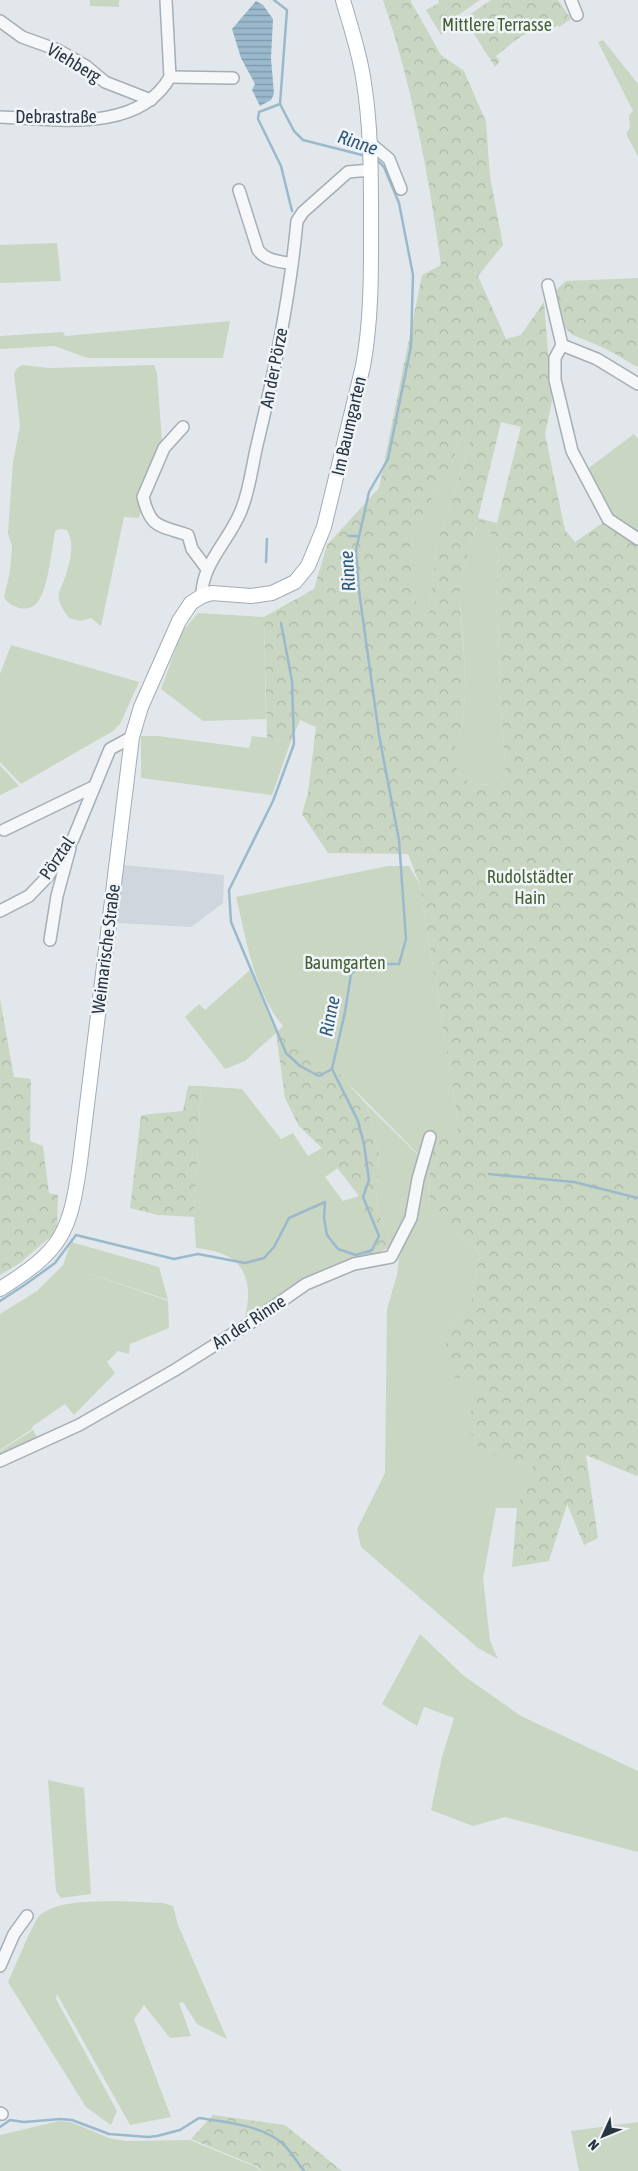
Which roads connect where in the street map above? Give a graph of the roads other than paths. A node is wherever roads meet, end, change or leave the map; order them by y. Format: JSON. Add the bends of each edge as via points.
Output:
{"nodes":[{"id":1,"x":166,"y":0,"type":"edge"},
{"id":2,"x":343,"y":0,"type":"edge"},
{"id":3,"x":571,"y":0,"type":"edge"},
{"id":4,"x":577,"y":15,"type":"dead end"},
{"id":5,"x":0,"y":21,"type":"edge"},
{"id":6,"x":170,"y":77,"type":"junction"},
{"id":7,"x":233,"y":78,"type":"dead end"},
{"id":8,"x":151,"y":100,"type":"junction"},
{"id":9,"x":0,"y":117,"type":"edge"},
{"id":10,"x":370,"y":157,"type":"junction"},
{"id":11,"x":401,"y":189,"type":"dead end"},
{"id":12,"x":240,"y":190,"type":"dead end"},
{"id":13,"x":292,"y":264,"type":"junction"},
{"id":14,"x":548,"y":285,"type":"dead end"},
{"id":15,"x":562,"y":346,"type":"junction"},
{"id":16,"x":638,"y":384,"type":"edge"},
{"id":17,"x":183,"y":427,"type":"dead end"},
{"id":18,"x":638,"y":539,"type":"edge"},
{"id":19,"x":207,"y":568,"type":"junction"},
{"id":20,"x":202,"y":596,"type":"junction"},
{"id":21,"x":132,"y":737,"type":"junction"},
{"id":22,"x":93,"y":787,"type":"junction"},
{"id":23,"x":4,"y":830,"type":"dead end"},
{"id":24,"x":73,"y":839,"type":"junction"},
{"id":25,"x":0,"y":912,"type":"edge"},
{"id":26,"x":50,"y":940,"type":"dead end"},
{"id":27,"x":430,"y":1137,"type":"dead end"},
{"id":28,"x":0,"y":1289,"type":"edge"},
{"id":29,"x":0,"y":1462,"type":"edge"},
{"id":30,"x":27,"y":1916,"type":"dead end"},
{"id":31,"x":0,"y":1966,"type":"edge"}],
"edges":[{"from":1,"to":6,"type":"street"},
{"from":2,"to":10,"type":"main road","name":"Im Baumgarten","via":[[362,70]]},
{"from":3,"to":4,"type":"street"},
{"from":5,"to":8,"type":"street","name":"Viehberg","via":[[22,37],[58,50],[86,66],[105,82]]},
{"from":6,"to":7,"type":"street"},
{"from":6,"to":8,"type":"street","name":"Debrastraße"},
{"from":8,"to":9,"type":"street","name":"Debrastraße","via":[[122,113],[87,121]]},
{"from":10,"to":11,"type":"street","via":[[389,160]]},
{"from":10,"to":13,"type":"street","name":"An der Pörze","via":[[303,212],[297,221]]},
{"from":10,"to":20,"type":"main road","name":"Im Baumgarten","via":[[371,277],[367,344],[348,432],[314,555],[295,582],[272,593]]},
{"from":12,"to":13,"type":"street","via":[[262,257]]},
{"from":13,"to":19,"type":"street","name":"An der Pörze","via":[[276,363],[242,508]]},
{"from":14,"to":15,"type":"street"},
{"from":15,"to":16,"type":"street","via":[[597,359]]},
{"from":15,"to":18,"type":"street","via":[[555,358],[555,380],[572,451],[608,519]]},
{"from":17,"to":19,"type":"street","via":[[164,448],[143,497],[154,524],[188,535],[192,549]]},
{"from":19,"to":20,"type":"street","name":"An der Pörze","via":[[202,581]]},
{"from":20,"to":21,"type":"main road","name":"Weimarische Straße","via":[[192,603],[179,621],[141,707]]},
{"from":21,"to":22,"type":"street","name":"Pörztal","via":[[110,749]]},
{"from":21,"to":28,"type":"main road","name":"Weimarische Straße","via":[[73,1206],[67,1226],[46,1256]]},
{"from":22,"to":23,"type":"street"},
{"from":22,"to":24,"type":"street","name":"Pörztal"},
{"from":24,"to":25,"type":"street","name":"Pörztal","via":[[35,890]]},
{"from":24,"to":26,"type":"street","via":[[57,896]]},
{"from":27,"to":29,"type":"street","name":"An der Rinne","via":[[411,1218],[391,1257],[354,1264],[306,1284],[159,1379],[79,1425]]},
{"from":30,"to":31,"type":"street","via":[[14,1934]]}]}
